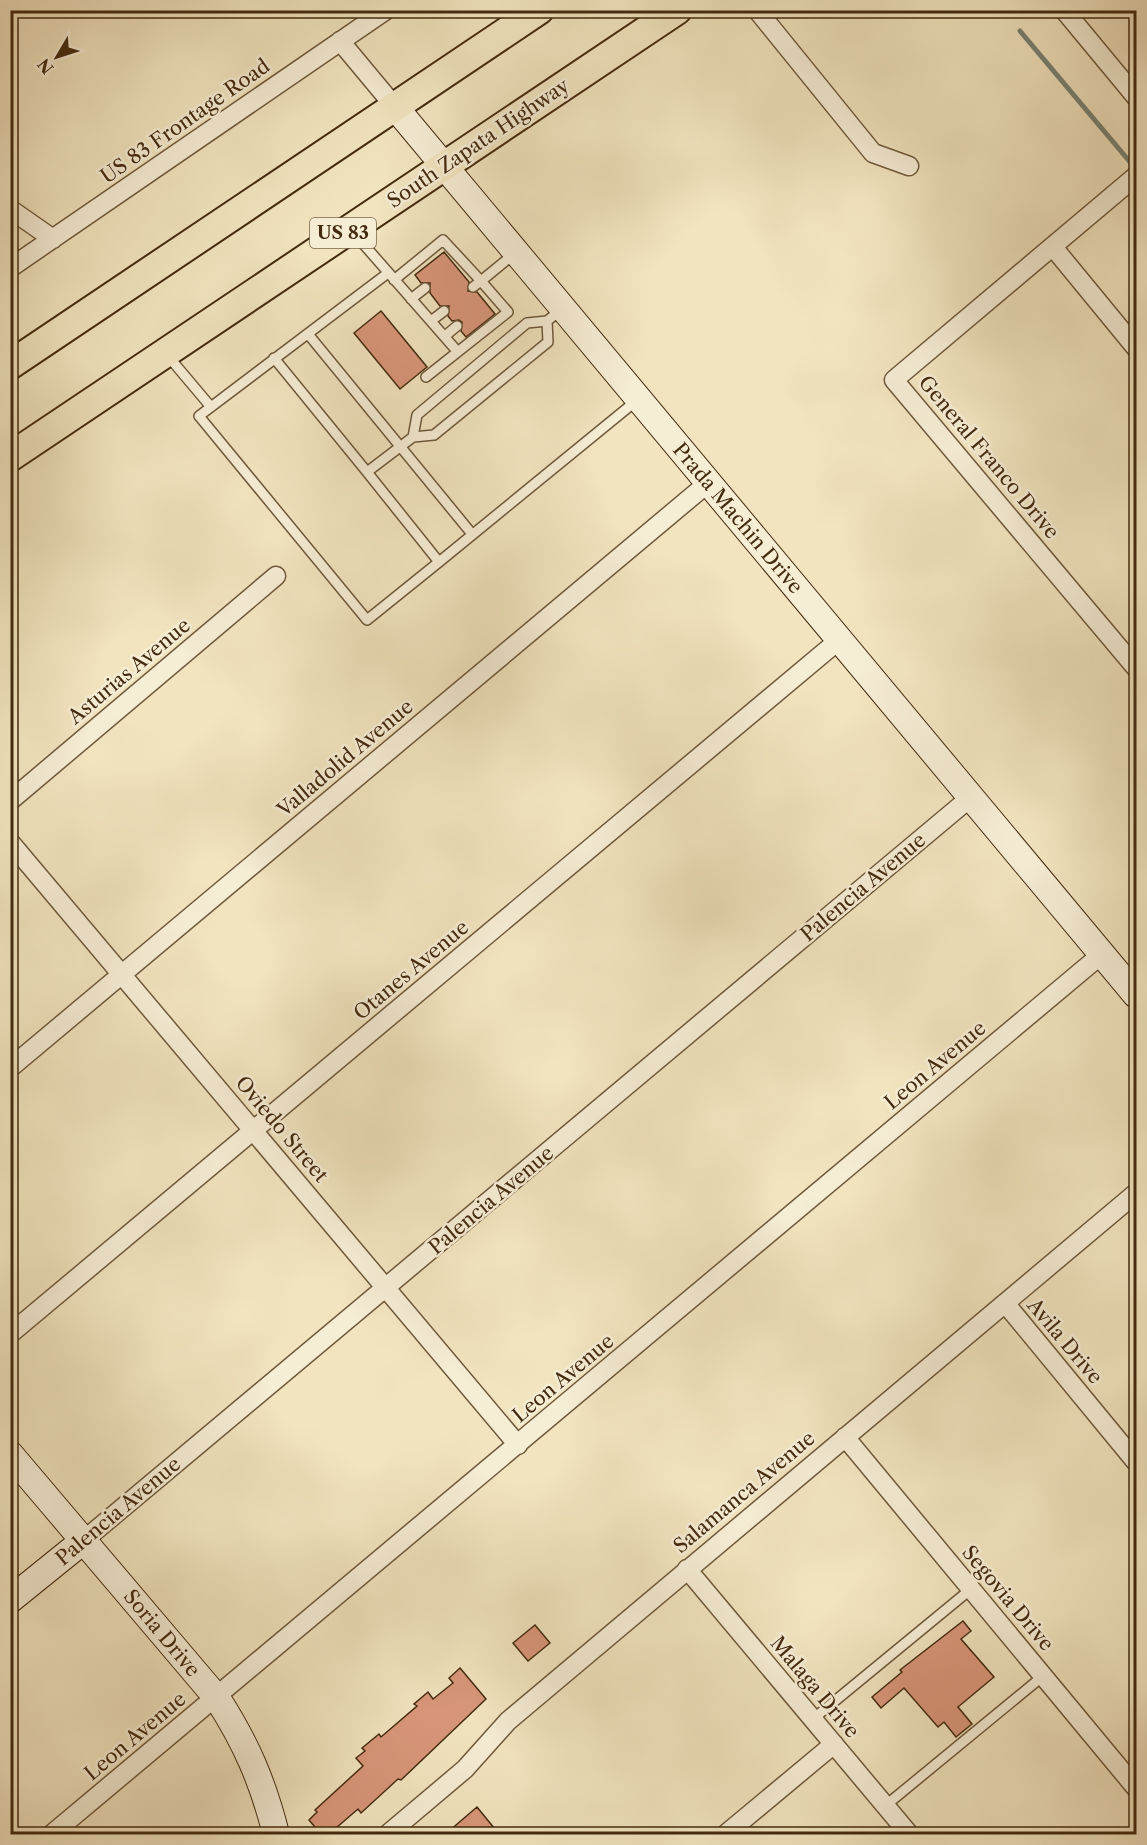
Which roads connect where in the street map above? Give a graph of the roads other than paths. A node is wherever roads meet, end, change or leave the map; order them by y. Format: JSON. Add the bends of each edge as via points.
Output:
{"nodes":[{"id":1,"x":386,"y":10,"type":"edge"},
{"id":2,"x":539,"y":10,"type":"edge"},
{"id":3,"x":676,"y":10,"type":"edge"},
{"id":4,"x":757,"y":10,"type":"edge"},
{"id":5,"x":1064,"y":10,"type":"edge"},
{"id":6,"x":340,"y":41,"type":"junction"},
{"id":7,"x":1137,"y":97,"type":"edge"},
{"id":8,"x":394,"y":107,"type":"junction"},
{"id":9,"x":444,"y":166,"type":"junction"},
{"id":10,"x":909,"y":166,"type":"dead end"},
{"id":11,"x":1137,"y":176,"type":"edge"},
{"id":12,"x":10,"y":209,"type":"edge"},
{"id":13,"x":350,"y":229,"type":"junction"},
{"id":14,"x":53,"y":239,"type":"junction"},
{"id":15,"x":1053,"y":247,"type":"junction"},
{"id":16,"x":515,"y":252,"type":"junction"},
{"id":17,"x":10,"y":268,"type":"edge"},
{"id":18,"x":391,"y":276,"type":"junction"},
{"id":19,"x":477,"y":284,"type":"junction"},
{"id":20,"x":425,"y":288,"type":"dead end"},
{"id":21,"x":494,"y":296,"type":"junction"},
{"id":22,"x":411,"y":299,"type":"junction"},
{"id":23,"x":485,"y":303,"type":"dead end"},
{"id":24,"x":444,"y":311,"type":"dead end"},
{"id":25,"x":555,"y":315,"type":"junction"},
{"id":26,"x":431,"y":321,"type":"junction"},
{"id":27,"x":457,"y":326,"type":"dead end"},
{"id":28,"x":308,"y":334,"type":"junction"},
{"id":29,"x":445,"y":336,"type":"junction"},
{"id":30,"x":1137,"y":348,"type":"edge"},
{"id":31,"x":457,"y":351,"type":"junction"},
{"id":32,"x":165,"y":353,"type":"junction"},
{"id":33,"x":274,"y":358,"type":"junction"},
{"id":34,"x":10,"y":365,"type":"edge"},
{"id":35,"x":426,"y":377,"type":"dead end"},
{"id":36,"x":639,"y":399,"type":"junction"},
{"id":37,"x":211,"y":407,"type":"junction"},
{"id":38,"x":413,"y":437,"type":"junction"},
{"id":39,"x":401,"y":446,"type":"junction"},
{"id":40,"x":10,"y":457,"type":"edge"},
{"id":41,"x":367,"y":472,"type":"junction"},
{"id":42,"x":708,"y":483,"type":"junction"},
{"id":43,"x":472,"y":534,"type":"junction"},
{"id":44,"x":439,"y":562,"type":"junction"},
{"id":45,"x":276,"y":576,"type":"dead end"},
{"id":46,"x":840,"y":640,"type":"junction"},
{"id":47,"x":1137,"y":668,"type":"edge"},
{"id":48,"x":970,"y":797,"type":"junction"},
{"id":49,"x":10,"y":801,"type":"edge"},
{"id":50,"x":10,"y":842,"type":"edge"},
{"id":51,"x":1102,"y":954,"type":"junction"},
{"id":52,"x":122,"y":975,"type":"junction"},
{"id":53,"x":1137,"y":995,"type":"edge"},
{"id":54,"x":10,"y":1068,"type":"edge"},
{"id":55,"x":254,"y":1131,"type":"junction"},
{"id":56,"x":1137,"y":1193,"type":"edge"},
{"id":57,"x":386,"y":1288,"type":"junction"},
{"id":58,"x":1005,"y":1303,"type":"junction"},
{"id":59,"x":10,"y":1334,"type":"edge"},
{"id":60,"x":845,"y":1437,"type":"junction"},
{"id":61,"x":518,"y":1445,"type":"junction"},
{"id":62,"x":10,"y":1454,"type":"edge"},
{"id":63,"x":1137,"y":1462,"type":"edge"},
{"id":64,"x":83,"y":1541,"type":"junction"},
{"id":65,"x":687,"y":1569,"type":"junction"},
{"id":66,"x":971,"y":1589,"type":"junction"},
{"id":67,"x":10,"y":1600,"type":"edge"},
{"id":68,"x":1043,"y":1676,"type":"junction"},
{"id":69,"x":217,"y":1698,"type":"junction"},
{"id":70,"x":813,"y":1719,"type":"junction"},
{"id":71,"x":834,"y":1744,"type":"junction"},
{"id":72,"x":1137,"y":1788,"type":"edge"},
{"id":73,"x":885,"y":1806,"type":"junction"},
{"id":74,"x":52,"y":1834,"type":"edge"},
{"id":75,"x":276,"y":1834,"type":"edge"},
{"id":76,"x":388,"y":1834,"type":"edge"},
{"id":77,"x":726,"y":1834,"type":"edge"},
{"id":78,"x":909,"y":1834,"type":"edge"}],
"edges":[{"from":1,"to":6,"type":"street","name":"US 83 Frontage Road"},
{"from":2,"to":8,"type":"main road"},
{"from":3,"to":9,"type":"main road","name":"South Zapata Highway","number":"US 83"},
{"from":4,"to":10,"type":"street","via":[[873,153]]},
{"from":5,"to":7,"type":"street"},
{"from":6,"to":8,"type":"street","name":"Prada Machin Drive"},
{"from":6,"to":14,"type":"street","name":"US 83 Frontage Road"},
{"from":8,"to":9,"type":"street","name":"Prada Machin Drive"},
{"from":8,"to":34,"type":"main road"},
{"from":9,"to":13,"type":"main road","name":"South Zapata Highway","number":"US 83"},
{"from":9,"to":16,"type":"street","name":"Prada Machin Drive"},
{"from":11,"to":15,"type":"street","name":"General Franco Drive"},
{"from":12,"to":14,"type":"street"},
{"from":13,"to":18,"type":"lane"},
{"from":13,"to":32,"type":"main road","name":"South Zapata Highway","number":"US 83"},
{"from":14,"to":17,"type":"street","name":"US 83 Frontage Road"},
{"from":15,"to":30,"type":"street"},
{"from":15,"to":47,"type":"street","name":"General Franco Drive","via":[[894,380]]},
{"from":16,"to":19,"type":"lane"},
{"from":16,"to":25,"type":"street","name":"Prada Machin Drive"},
{"from":18,"to":19,"type":"lane","via":[[443,240]]},
{"from":18,"to":22,"type":"lane"},
{"from":18,"to":28,"type":"lane"},
{"from":19,"to":21,"type":"lane"},
{"from":20,"to":22,"type":"lane"},
{"from":21,"to":23,"type":"lane"},
{"from":21,"to":31,"type":"lane","via":[[508,312]]},
{"from":22,"to":26,"type":"lane"},
{"from":24,"to":26,"type":"lane"},
{"from":25,"to":36,"type":"street","name":"Prada Machin Drive"},
{"from":25,"to":38,"type":"lane","via":[[527,323],[417,415]]},
{"from":25,"to":38,"type":"lane","via":[[548,342],[434,435]]},
{"from":26,"to":29,"type":"lane"},
{"from":27,"to":29,"type":"lane"},
{"from":28,"to":33,"type":"lane"},
{"from":28,"to":39,"type":"lane"},
{"from":29,"to":31,"type":"lane"},
{"from":31,"to":35,"type":"lane"},
{"from":32,"to":37,"type":"lane"},
{"from":32,"to":40,"type":"main road","name":"South Zapata Highway","number":"US 83"},
{"from":33,"to":37,"type":"lane"},
{"from":33,"to":41,"type":"lane"},
{"from":36,"to":42,"type":"street","name":"Prada Machin Drive"},
{"from":36,"to":43,"type":"lane"},
{"from":37,"to":44,"type":"lane","via":[[200,416],[367,620]]},
{"from":38,"to":39,"type":"lane"},
{"from":39,"to":41,"type":"lane"},
{"from":39,"to":43,"type":"lane"},
{"from":41,"to":44,"type":"lane"},
{"from":42,"to":46,"type":"street","name":"Prada Machin Drive"},
{"from":42,"to":52,"type":"street","name":"Valladolid Avenue"},
{"from":43,"to":44,"type":"lane"},
{"from":45,"to":49,"type":"street","name":"Asturias Avenue"},
{"from":46,"to":48,"type":"street","name":"Prada Machin Drive"},
{"from":46,"to":55,"type":"street","name":"Otanes Avenue"},
{"from":48,"to":51,"type":"street","name":"Prada Machin Drive"},
{"from":48,"to":57,"type":"street","name":"Palencia Avenue"},
{"from":50,"to":52,"type":"street","name":"Oviedo Street"},
{"from":51,"to":53,"type":"street","name":"Prada Machin Drive"},
{"from":51,"to":61,"type":"street","name":"Leon Avenue"},
{"from":52,"to":54,"type":"street","name":"Valladolid Avenue"},
{"from":52,"to":55,"type":"street","name":"Oviedo Street"},
{"from":55,"to":57,"type":"street","name":"Oviedo Street"},
{"from":55,"to":59,"type":"street","name":"Otanes Avenue"},
{"from":56,"to":58,"type":"street","name":"Salamanca Avenue"},
{"from":57,"to":61,"type":"street","name":"Oviedo Street"},
{"from":57,"to":64,"type":"street","name":"Palencia Avenue"},
{"from":58,"to":60,"type":"street","name":"Salamanca Avenue"},
{"from":58,"to":63,"type":"street","name":"Avila Drive"},
{"from":60,"to":65,"type":"street","name":"Salamanca Avenue"},
{"from":60,"to":66,"type":"street","name":"Segovia Drive"},
{"from":61,"to":69,"type":"street","name":"Leon Avenue"},
{"from":62,"to":64,"type":"street","name":"Soria Drive"},
{"from":64,"to":67,"type":"street","name":"Palencia Avenue"},
{"from":64,"to":69,"type":"street","name":"Soria Drive"},
{"from":65,"to":70,"type":"street","name":"Malaga Drive"},
{"from":65,"to":76,"type":"street","name":"Salamanca Avenue","via":[[508,1721],[465,1769]]},
{"from":66,"to":68,"type":"street","name":"Segovia Drive"},
{"from":66,"to":70,"type":"lane"},
{"from":68,"to":72,"type":"street","name":"Segovia Drive"},
{"from":68,"to":73,"type":"lane"},
{"from":69,"to":74,"type":"street","name":"Leon Avenue"},
{"from":69,"to":75,"type":"street","name":"Soria Drive","via":[[243,1740],[265,1791]]},
{"from":70,"to":71,"type":"street","name":"Malaga Drive"},
{"from":71,"to":73,"type":"street","name":"Malaga Drive"},
{"from":71,"to":77,"type":"street"},
{"from":73,"to":78,"type":"street","name":"Malaga Drive"}]}
